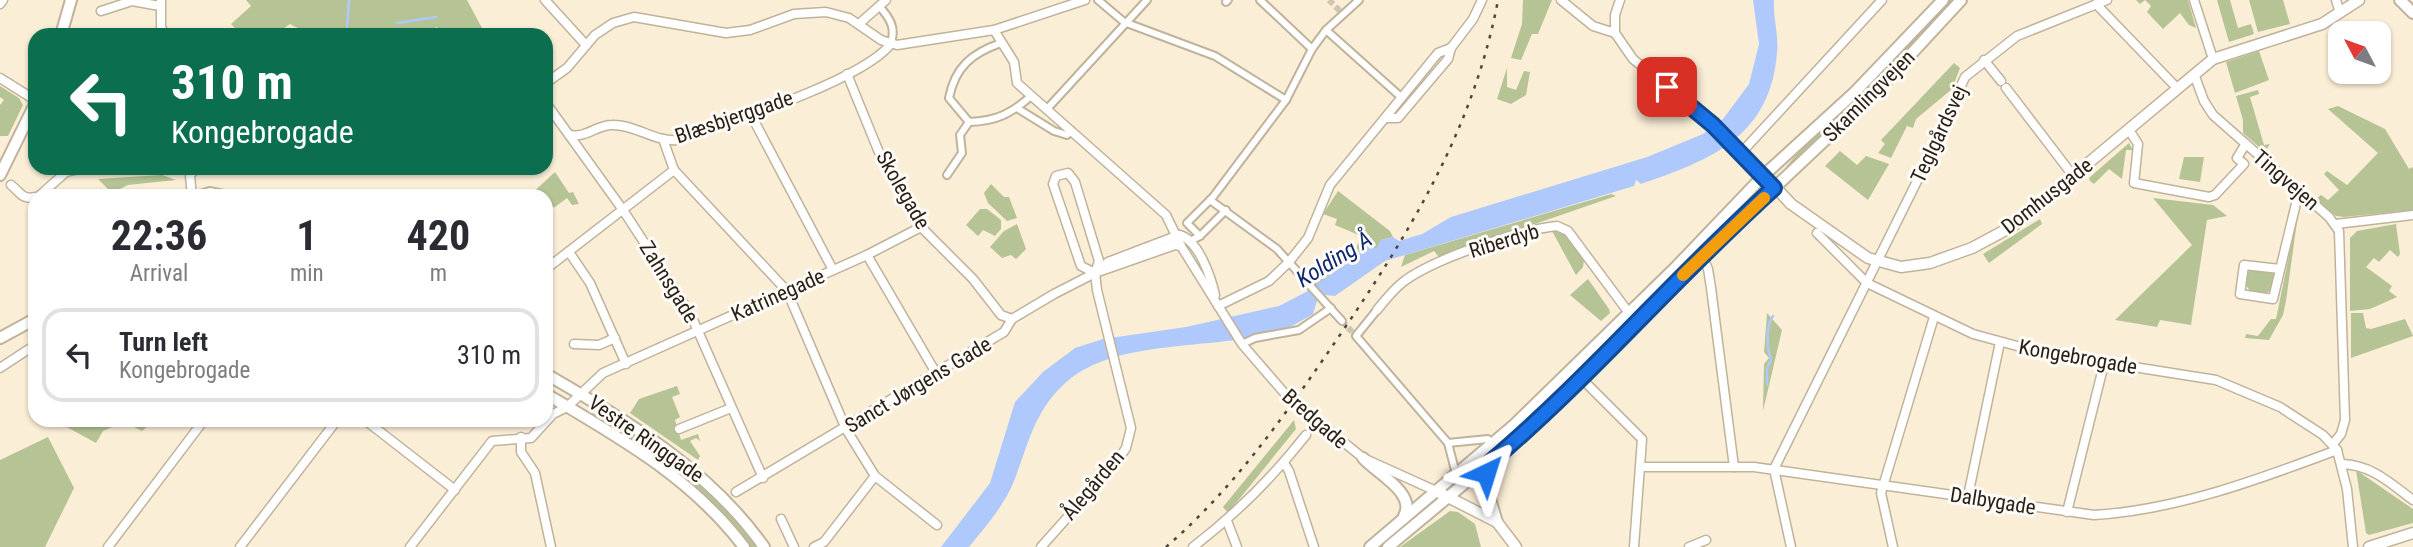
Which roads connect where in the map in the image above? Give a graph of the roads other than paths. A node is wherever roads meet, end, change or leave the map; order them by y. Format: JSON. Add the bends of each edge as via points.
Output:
{"nodes":[{"id":1,"x":71,"y":0,"type":"edge"},
{"id":2,"x":545,"y":0,"type":"edge"},
{"id":3,"x":1085,"y":0,"type":"edge"},
{"id":4,"x":1098,"y":0,"type":"edge"},
{"id":5,"x":1147,"y":0,"type":"edge"},
{"id":6,"x":1260,"y":0,"type":"edge"},
{"id":7,"x":1359,"y":0,"type":"edge"},
{"id":8,"x":1482,"y":0,"type":"edge"},
{"id":9,"x":1561,"y":0,"type":"edge"},
{"id":10,"x":1620,"y":0,"type":"edge"},
{"id":11,"x":1882,"y":0,"type":"edge"},
{"id":12,"x":1943,"y":0,"type":"edge"},
{"id":13,"x":1961,"y":0,"type":"edge"},
{"id":14,"x":2107,"y":0,"type":"edge"},
{"id":15,"x":2194,"y":0,"type":"edge"},
{"id":16,"x":2336,"y":0,"type":"edge"},
{"id":17,"x":2359,"y":0,"type":"edge"},
{"id":18,"x":2400,"y":0,"type":"edge"},
{"id":19,"x":161,"y":3,"type":"edge"},
{"id":20,"x":882,"y":3,"type":"edge"},
{"id":21,"x":2096,"y":4,"type":"junction"},
{"id":22,"x":101,"y":11,"type":"dead end"},
{"id":23,"x":2340,"y":13,"type":"junction"},
{"id":24,"x":2413,"y":13,"type":"edge"},
{"id":25,"x":1124,"y":22,"type":"junction"},
{"id":26,"x":860,"y":23,"type":"junction"},
{"id":27,"x":63,"y":28,"type":"edge"},
{"id":28,"x":162,"y":28,"type":"edge"},
{"id":29,"x":994,"y":30,"type":"junction"},
{"id":30,"x":1326,"y":30,"type":"junction"},
{"id":31,"x":1615,"y":33,"type":"junction"},
{"id":32,"x":1001,"y":43,"type":"junction"},
{"id":33,"x":586,"y":45,"type":"junction"},
{"id":34,"x":890,"y":45,"type":"junction"},
{"id":35,"x":1451,"y":48,"type":"junction"},
{"id":36,"x":1312,"y":49,"type":"junction"},
{"id":37,"x":2213,"y":59,"type":"junction"},
{"id":38,"x":1984,"y":60,"type":"junction"},
{"id":39,"x":847,"y":74,"type":"junction"},
{"id":40,"x":2194,"y":74,"type":"junction"},
{"id":41,"x":0,"y":78,"type":"edge"},
{"id":42,"x":553,"y":78,"type":"edge"},
{"id":43,"x":2177,"y":88,"type":"junction"},
{"id":44,"x":1031,"y":96,"type":"junction"},
{"id":45,"x":28,"y":97,"type":"edge"},
{"id":46,"x":1401,"y":97,"type":"junction"},
{"id":47,"x":1286,"y":100,"type":"junction"},
{"id":48,"x":1017,"y":108,"type":"junction"},
{"id":49,"x":1047,"y":109,"type":"junction"},
{"id":50,"x":553,"y":112,"type":"edge"},
{"id":51,"x":28,"y":115,"type":"edge"},
{"id":52,"x":751,"y":115,"type":"junction"},
{"id":53,"x":1386,"y":118,"type":"junction"},
{"id":54,"x":969,"y":122,"type":"junction"},
{"id":55,"x":1071,"y":130,"type":"junction"},
{"id":56,"x":2129,"y":130,"type":"junction"},
{"id":57,"x":570,"y":135,"type":"junction"},
{"id":58,"x":663,"y":139,"type":"junction"},
{"id":59,"x":2245,"y":145,"type":"junction"},
{"id":60,"x":1741,"y":153,"type":"junction"},
{"id":61,"x":4,"y":158,"type":"edge"},
{"id":62,"x":674,"y":170,"type":"junction"},
{"id":63,"x":0,"y":175,"type":"edge"},
{"id":64,"x":63,"y":175,"type":"edge"},
{"id":65,"x":947,"y":175,"type":"dead end"},
{"id":66,"x":1763,"y":175,"type":"junction"},
{"id":67,"x":2074,"y":177,"type":"junction"},
{"id":68,"x":11,"y":186,"type":"dead end"},
{"id":69,"x":1774,"y":188,"type":"junction"},
{"id":70,"x":46,"y":189,"type":"edge"},
{"id":71,"x":2299,"y":191,"type":"junction"},
{"id":72,"x":28,"y":199,"type":"edge"},
{"id":73,"x":1210,"y":200,"type":"junction"},
{"id":74,"x":623,"y":210,"type":"junction"},
{"id":75,"x":1226,"y":210,"type":"junction"},
{"id":76,"x":2413,"y":215,"type":"edge"},
{"id":77,"x":2336,"y":224,"type":"junction"},
{"id":78,"x":920,"y":227,"type":"junction"},
{"id":79,"x":1817,"y":233,"type":"dead end"},
{"id":80,"x":1179,"y":235,"type":"junction"},
{"id":81,"x":1200,"y":236,"type":"junction"},
{"id":82,"x":1190,"y":241,"type":"junction"},
{"id":83,"x":1181,"y":246,"type":"junction"},
{"id":84,"x":569,"y":252,"type":"junction"},
{"id":85,"x":867,"y":255,"type":"junction"},
{"id":86,"x":1702,"y":256,"type":"junction"},
{"id":87,"x":1878,"y":261,"type":"junction"},
{"id":88,"x":1289,"y":262,"type":"junction"},
{"id":89,"x":553,"y":264,"type":"edge"},
{"id":90,"x":2280,"y":269,"type":"junction"},
{"id":91,"x":833,"y":270,"type":"junction"},
{"id":92,"x":1095,"y":273,"type":"junction"},
{"id":93,"x":1867,"y":284,"type":"junction"},
{"id":94,"x":787,"y":290,"type":"junction"},
{"id":95,"x":1217,"y":304,"type":"junction"},
{"id":96,"x":1331,"y":308,"type":"junction"},
{"id":97,"x":1377,"y":310,"type":"joint"},
{"id":98,"x":1629,"y":312,"type":"junction"},
{"id":99,"x":1934,"y":317,"type":"junction"},
{"id":100,"x":1012,"y":319,"type":"junction"},
{"id":101,"x":1342,"y":321,"type":"tunnel mouth"},
{"id":102,"x":28,"y":323,"type":"edge"},
{"id":103,"x":1636,"y":323,"type":"junction"},
{"id":104,"x":699,"y":331,"type":"junction"},
{"id":105,"x":0,"y":338,"type":"edge"},
{"id":106,"x":615,"y":338,"type":"junction"},
{"id":107,"x":1240,"y":342,"type":"junction"},
{"id":108,"x":2000,"y":342,"type":"junction"},
{"id":109,"x":574,"y":344,"type":"dead end"},
{"id":110,"x":28,"y":350,"type":"edge"},
{"id":111,"x":625,"y":364,"type":"junction"},
{"id":112,"x":2105,"y":364,"type":"junction"},
{"id":113,"x":0,"y":368,"type":"edge"},
{"id":114,"x":1571,"y":368,"type":"junction"},
{"id":115,"x":936,"y":373,"type":"junction"},
{"id":116,"x":553,"y":378,"type":"edge"},
{"id":117,"x":1582,"y":379,"type":"junction"},
{"id":118,"x":579,"y":393,"type":"junction"},
{"id":119,"x":553,"y":398,"type":"edge"},
{"id":120,"x":567,"y":407,"type":"junction"},
{"id":121,"x":731,"y":408,"type":"junction"},
{"id":122,"x":553,"y":415,"type":"edge"},
{"id":123,"x":199,"y":427,"type":"edge"},
{"id":124,"x":332,"y":427,"type":"edge"},
{"id":125,"x":374,"y":427,"type":"edge"},
{"id":126,"x":542,"y":427,"type":"edge"},
{"id":127,"x":679,"y":429,"type":"dead end"},
{"id":128,"x":846,"y":429,"type":"junction"},
{"id":129,"x":1306,"y":435,"type":"dead end"},
{"id":130,"x":521,"y":437,"type":"junction"},
{"id":131,"x":1448,"y":443,"type":"junction"},
{"id":132,"x":1492,"y":445,"type":"junction"},
{"id":133,"x":2335,"y":447,"type":"junction"},
{"id":134,"x":1363,"y":458,"type":"junction"},
{"id":135,"x":1284,"y":463,"type":"junction"},
{"id":136,"x":2342,"y":464,"type":"junction"},
{"id":137,"x":1487,"y":465,"type":"junction"},
{"id":138,"x":1641,"y":467,"type":"junction"},
{"id":139,"x":1734,"y":467,"type":"junction"},
{"id":140,"x":1774,"y":469,"type":"junction"},
{"id":141,"x":1456,"y":474,"type":"junction"},
{"id":142,"x":875,"y":476,"type":"junction"},
{"id":143,"x":763,"y":478,"type":"junction"},
{"id":144,"x":1883,"y":485,"type":"junction"},
{"id":145,"x":455,"y":490,"type":"junction"},
{"id":146,"x":1436,"y":491,"type":"junction"},
{"id":147,"x":736,"y":492,"type":"dead end"},
{"id":148,"x":1968,"y":496,"type":"junction"},
{"id":149,"x":1447,"y":497,"type":"junction"},
{"id":150,"x":2413,"y":500,"type":"edge"},
{"id":151,"x":2067,"y":512,"type":"junction"},
{"id":152,"x":781,"y":519,"type":"dead end"},
{"id":153,"x":1402,"y":519,"type":"junction"},
{"id":154,"x":1227,"y":521,"type":"junction"},
{"id":155,"x":1497,"y":522,"type":"junction"},
{"id":156,"x":937,"y":525,"type":"dead end"},
{"id":157,"x":2413,"y":533,"type":"edge"},
{"id":158,"x":1706,"y":540,"type":"dead end"},
{"id":159,"x":108,"y":547,"type":"edge"},
{"id":160,"x":240,"y":547,"type":"edge"},
{"id":161,"x":410,"y":547,"type":"edge"},
{"id":162,"x":551,"y":547,"type":"edge"},
{"id":163,"x":744,"y":547,"type":"edge"},
{"id":164,"x":764,"y":547,"type":"edge"},
{"id":165,"x":794,"y":547,"type":"edge"},
{"id":166,"x":814,"y":547,"type":"edge"},
{"id":167,"x":1041,"y":547,"type":"edge"},
{"id":168,"x":1193,"y":547,"type":"edge"},
{"id":169,"x":1237,"y":547,"type":"edge"},
{"id":170,"x":1314,"y":547,"type":"edge"},
{"id":171,"x":1370,"y":547,"type":"edge"},
{"id":172,"x":1388,"y":547,"type":"edge"},
{"id":173,"x":1516,"y":547,"type":"edge"},
{"id":174,"x":1634,"y":547,"type":"edge"},
{"id":175,"x":1689,"y":547,"type":"edge"},
{"id":176,"x":1791,"y":547,"type":"edge"},
{"id":177,"x":1894,"y":547,"type":"edge"},
{"id":178,"x":2353,"y":547,"type":"edge"},
{"id":179,"x":2369,"y":547,"type":"edge"}],
"edges":[{"from":1,"to":27,"type":"main road"},
{"from":2,"to":33,"type":"street"},
{"from":3,"to":29,"type":"street"},
{"from":4,"to":25,"type":"street"},
{"from":5,"to":25,"type":"street"},
{"from":6,"to":36,"type":"street"},
{"from":7,"to":30,"type":"street"},
{"from":8,"to":35,"type":"street"},
{"from":9,"to":31,"type":"street","via":[[1593,26]]},
{"from":10,"to":31,"type":"street"},
{"from":11,"to":60,"type":"street"},
{"from":12,"to":66,"type":"main road","name":"Skamlingvejen","via":[[1854,93]]},
{"from":13,"to":69,"type":"main road","name":"Skamlingvejen","via":[[1876,92]]},
{"from":14,"to":21,"type":"street","name":"Teglgårdsvej"},
{"from":15,"to":37,"type":"street"},
{"from":16,"to":23,"type":"street"},
{"from":17,"to":23,"type":"street","name":"Domhusgade"},
{"from":18,"to":24,"type":"main road"},
{"from":19,"to":22,"type":"street","via":[[132,1]]},
{"from":19,"to":28,"type":"street"},
{"from":20,"to":26,"type":"street"},
{"from":20,"to":34,"type":"street","via":[[894,36]]},
{"from":21,"to":38,"type":"street","name":"Teglgårdsvej","via":[[2017,36]]},
{"from":21,"to":43,"type":"street"},
{"from":23,"to":37,"type":"street","name":"Domhusgade","via":[[2322,24]]},
{"from":25,"to":47,"type":"street","via":[[1215,56]]},
{"from":25,"to":49,"type":"street"},
{"from":26,"to":33,"type":"street","via":[[815,11],[726,33],[634,17],[613,23]]},
{"from":26,"to":34,"type":"street"},
{"from":29,"to":32,"type":"street","name":"Bredgade"},
{"from":29,"to":34,"type":"street"},
{"from":30,"to":36,"type":"street"},
{"from":30,"to":46,"type":"street"},
{"from":31,"to":60,"type":"street","via":[[1633,58]]},
{"from":32,"to":44,"type":"street","name":"Bredgade","via":[[1014,62],[1017,82]]},
{"from":32,"to":54,"type":"street","via":[[976,51],[952,84],[949,98]]},
{"from":33,"to":42,"type":"street"},
{"from":34,"to":39,"type":"street","name":"Blæsbjerggade"},
{"from":35,"to":46,"type":"street","via":[[1438,53]]},
{"from":35,"to":53,"type":"street","via":[[1448,59],[1398,118]]},
{"from":36,"to":47,"type":"street"},
{"from":37,"to":40,"type":"street","name":"Domhusgade"},
{"from":38,"to":67,"type":"street"},
{"from":38,"to":87,"type":"street","name":"Teglgårdsvej","via":[[1965,77]]},
{"from":39,"to":52,"type":"street","name":"Blæsbjerggade"},
{"from":39,"to":78,"type":"street","name":"Skolegade","via":[[878,150]]},
{"from":40,"to":43,"type":"street","name":"Domhusgade"},
{"from":40,"to":59,"type":"street","name":"Tingvejen","via":[[2207,108]]},
{"from":41,"to":45,"type":"street"},
{"from":43,"to":56,"type":"street","name":"Domhusgade"},
{"from":44,"to":48,"type":"street"},
{"from":44,"to":49,"type":"street","name":"Bredgade"},
{"from":46,"to":53,"type":"street"},
{"from":47,"to":73,"type":"street"},
{"from":48,"to":54,"type":"street","via":[[1011,114]]},
{"from":48,"to":55,"type":"street","via":[[1054,131],[1067,135]]},
{"from":49,"to":55,"type":"street","name":"Bredgade"},
{"from":50,"to":57,"type":"street","name":"Zahnsgade"},
{"from":51,"to":61,"type":"main road"},
{"from":52,"to":58,"type":"street","name":"Blæsbjerggade","via":[[677,140]]},
{"from":52,"to":91,"type":"street"},
{"from":53,"to":88,"type":"street","via":[[1330,185],[1308,238]]},
{"from":54,"to":65,"type":"street","via":[[960,135],[961,152]]},
{"from":55,"to":80,"type":"street","name":"Bredgade","via":[[1166,215]]},
{"from":56,"to":59,"type":"street","via":[[2138,144],[2134,183],[2209,197],[2244,164],[2237,158]]},
{"from":56,"to":67,"type":"street","name":"Domhusgade"},
{"from":57,"to":58,"type":"street","name":"Blæsbjerggade","via":[[580,137],[614,124]]},
{"from":57,"to":74,"type":"street","name":"Zahnsgade"},
{"from":58,"to":62,"type":"street"},
{"from":59,"to":71,"type":"street","name":"Tingvejen"},
{"from":60,"to":66,"type":"street"},
{"from":61,"to":63,"type":"main road"},
{"from":62,"to":74,"type":"street"},
{"from":62,"to":94,"type":"street"},
{"from":64,"to":70,"type":"street"},
{"from":66,"to":69,"type":"street"},
{"from":66,"to":98,"type":"main road","name":"Skamlingvejen"},
{"from":67,"to":87,"type":"street","name":"Domhusgade","via":[[2013,226],[1972,248],[1915,266]]},
{"from":68,"to":72,"type":"street"},
{"from":69,"to":86,"type":"main road","name":"Skamlingvejen"},
{"from":69,"to":87,"type":"street"},
{"from":71,"to":77,"type":"street","name":"Tingvejen"},
{"from":71,"to":90,"type":"street"},
{"from":73,"to":75,"type":"street"},
{"from":73,"to":81,"type":"street","via":[[1187,223]]},
{"from":74,"to":84,"type":"street"},
{"from":74,"to":104,"type":"street","name":"Zahnsgade"},
{"from":75,"to":81,"type":"street"},
{"from":75,"to":88,"type":"street"},
{"from":76,"to":77,"type":"street","name":"Tingvejen"},
{"from":77,"to":133,"type":"street","via":[[2342,241],[2345,420]]},
{"from":78,"to":85,"type":"street","name":"Katrinegade"},
{"from":78,"to":100,"type":"street","name":"Skolegade","via":[[973,279],[1001,315]]},
{"from":79,"to":93,"type":"street","name":"Kongebrogade"},
{"from":80,"to":82,"type":"street","name":"Bredgade"},
{"from":80,"to":83,"type":"street","name":"Bredgade"},
{"from":80,"to":92,"type":"street","via":[[1108,262]]},
{"from":81,"to":82,"type":"street"},
{"from":82,"to":95,"type":"street","name":"Bredgade","via":[[1210,277]]},
{"from":83,"to":92,"type":"street"},
{"from":83,"to":95,"type":"street","name":"Bredgade"},
{"from":84,"to":89,"type":"street"},
{"from":84,"to":106,"type":"street","via":[[590,283]]},
{"from":85,"to":91,"type":"street","name":"Katrinegade"},
{"from":85,"to":115,"type":"street"},
{"from":86,"to":103,"type":"main road","name":"Skamlingvejen"},
{"from":86,"to":139,"type":"street","via":[[1711,288]]},
{"from":87,"to":93,"type":"street","name":"Teglgårdsvej"},
{"from":88,"to":95,"type":"street","via":[[1258,287]]},
{"from":88,"to":96,"type":"street"},
{"from":90,"to":90,"type":"street","via":[[2273,299],[2240,294],[2244,265]]},
{"from":91,"to":94,"type":"street","name":"Katrinegade"},
{"from":92,"to":92,"type":"street","name":"Ålegården","via":[[1099,261],[1075,182],[1068,173],[1056,176],[1053,184],[1081,266]]},
{"from":92,"to":100,"type":"street","name":"Sanct Jørgens Gade"},
{"from":92,"to":167,"type":"street","name":"Ålegården","via":[[1130,419],[1130,437],[1126,448]]},
{"from":93,"to":99,"type":"street","name":"Kongebrogade"},
{"from":93,"to":140,"type":"street","name":"Teglgårdsvej"},
{"from":94,"to":104,"type":"street","name":"Katrinegade"},
{"from":94,"to":128,"type":"street"},
{"from":95,"to":107,"type":"street","name":"Bredgade"},
{"from":96,"to":101,"type":"street"},
{"from":96,"to":107,"type":"street","via":[[1299,330]]},
{"from":97,"to":98,"type":"street","name":"Riberdyb","via":[[1412,276],[1481,247],[1557,226],[1568,231]]},
{"from":97,"to":131,"type":"street","name":"Riberdyb","via":[[1356,336]]},
{"from":98,"to":103,"type":"street","name":"Riberdyb"},
{"from":98,"to":114,"type":"main road","name":"Skamlingvejen"},
{"from":99,"to":108,"type":"street","name":"Kongebrogade"},
{"from":99,"to":144,"type":"street"},
{"from":100,"to":115,"type":"street","name":"Sanct Jørgens Gade","via":[[1003,332]]},
{"from":102,"to":105,"type":"main road"},
{"from":103,"to":117,"type":"main road","name":"Skamlingvejen"},
{"from":104,"to":111,"type":"street","name":"Katrinegade"},
{"from":104,"to":121,"type":"street","name":"Zahnsgade"},
{"from":106,"to":109,"type":"street","via":[[599,345]]},
{"from":106,"to":111,"type":"street"},
{"from":107,"to":134,"type":"street","name":"Bredgade","via":[[1286,395]]},
{"from":108,"to":112,"type":"street","name":"Kongebrogade"},
{"from":108,"to":148,"type":"street"},
{"from":110,"to":113,"type":"street"},
{"from":111,"to":118,"type":"street","name":"Katrinegade","via":[[599,375]]},
{"from":112,"to":133,"type":"street","name":"Kongebrogade","via":[[2190,374],[2251,392],[2295,416]]},
{"from":112,"to":151,"type":"street"},
{"from":114,"to":117,"type":"street"},
{"from":114,"to":132,"type":"main road","name":"Skamlingvejen"},
{"from":115,"to":128,"type":"street","name":"Sanct Jørgens Gade"},
{"from":116,"to":118,"type":"main road","name":"Vestre Ringgade"},
{"from":117,"to":137,"type":"main road","name":"Skamlingvejen"},
{"from":117,"to":138,"type":"street","via":[[1642,439]]},
{"from":118,"to":120,"type":"street","name":"Katrinegade"},
{"from":118,"to":164,"type":"main road","name":"Vestre Ringgade","via":[[702,477]]},
{"from":119,"to":120,"type":"main road","name":"Vestre Ringgade"},
{"from":120,"to":122,"type":"street","name":"Katrinegade"},
{"from":120,"to":163,"type":"main road","name":"Vestre Ringgade","via":[[671,471]]},
{"from":121,"to":127,"type":"street"},
{"from":121,"to":143,"type":"street","name":"Zahnsgade"},
{"from":123,"to":159,"type":"street"},
{"from":124,"to":160,"type":"street"},
{"from":125,"to":145,"type":"street"},
{"from":126,"to":130,"type":"street","name":"Katrinegade","via":[[531,438]]},
{"from":128,"to":142,"type":"street"},
{"from":128,"to":143,"type":"street","name":"Sanct Jørgens Gade"},
{"from":129,"to":135,"type":"street"},
{"from":130,"to":145,"type":"street","name":"Katrinegade","via":[[492,441]]},
{"from":130,"to":162,"type":"street","via":[[521,452],[535,473]]},
{"from":131,"to":132,"type":"street","via":[[1488,439]]},
{"from":131,"to":141,"type":"street"},
{"from":132,"to":141,"type":"main road","name":"Skamlingvejen"},
{"from":133,"to":136,"type":"street"},
{"from":133,"to":151,"type":"street","name":"Dalbygade","via":[[2273,474],[2132,511]]},
{"from":134,"to":146,"type":"street","name":"Bredgade"},
{"from":134,"to":153,"type":"main road","via":[[1403,495],[1407,511]]},
{"from":135,"to":154,"type":"street"},
{"from":135,"to":170,"type":"street"},
{"from":136,"to":150,"type":"street","via":[[2373,470]]},
{"from":136,"to":178,"type":"street"},
{"from":137,"to":149,"type":"main road","name":"Skamlingvejen"},
{"from":137,"to":155,"type":"main road","via":[[1486,486]]},
{"from":138,"to":139,"type":"street","name":"Dalbygade"},
{"from":138,"to":174,"type":"street"},
{"from":139,"to":140,"type":"street","name":"Dalbygade"},
{"from":140,"to":144,"type":"street","name":"Dalbygade"},
{"from":140,"to":176,"type":"street"},
{"from":141,"to":146,"type":"main road","name":"Skamlingvejen"},
{"from":142,"to":156,"type":"street"},
{"from":142,"to":166,"type":"street","via":[[824,542]]},
{"from":143,"to":147,"type":"street","name":"Sanct Jørgens Gade"},
{"from":144,"to":148,"type":"street","name":"Dalbygade"},
{"from":144,"to":177,"type":"street","via":[[1882,504]]},
{"from":145,"to":161,"type":"street","name":"Katrinegade"},
{"from":146,"to":149,"type":"street","name":"Bredgade"},
{"from":146,"to":153,"type":"main road","name":"Skamlingvejen"},
{"from":148,"to":151,"type":"street","name":"Dalbygade"},
{"from":149,"to":155,"type":"street","name":"Bredgade"},
{"from":149,"to":172,"type":"main road","name":"Skamlingvejen"},
{"from":152,"to":165,"type":"street"},
{"from":153,"to":171,"type":"main road","name":"Skamlingvejen"},
{"from":154,"to":168,"type":"street"},
{"from":154,"to":169,"type":"street"},
{"from":155,"to":173,"type":"street"},
{"from":157,"to":179,"type":"street"},
{"from":158,"to":175,"type":"street"}]}
